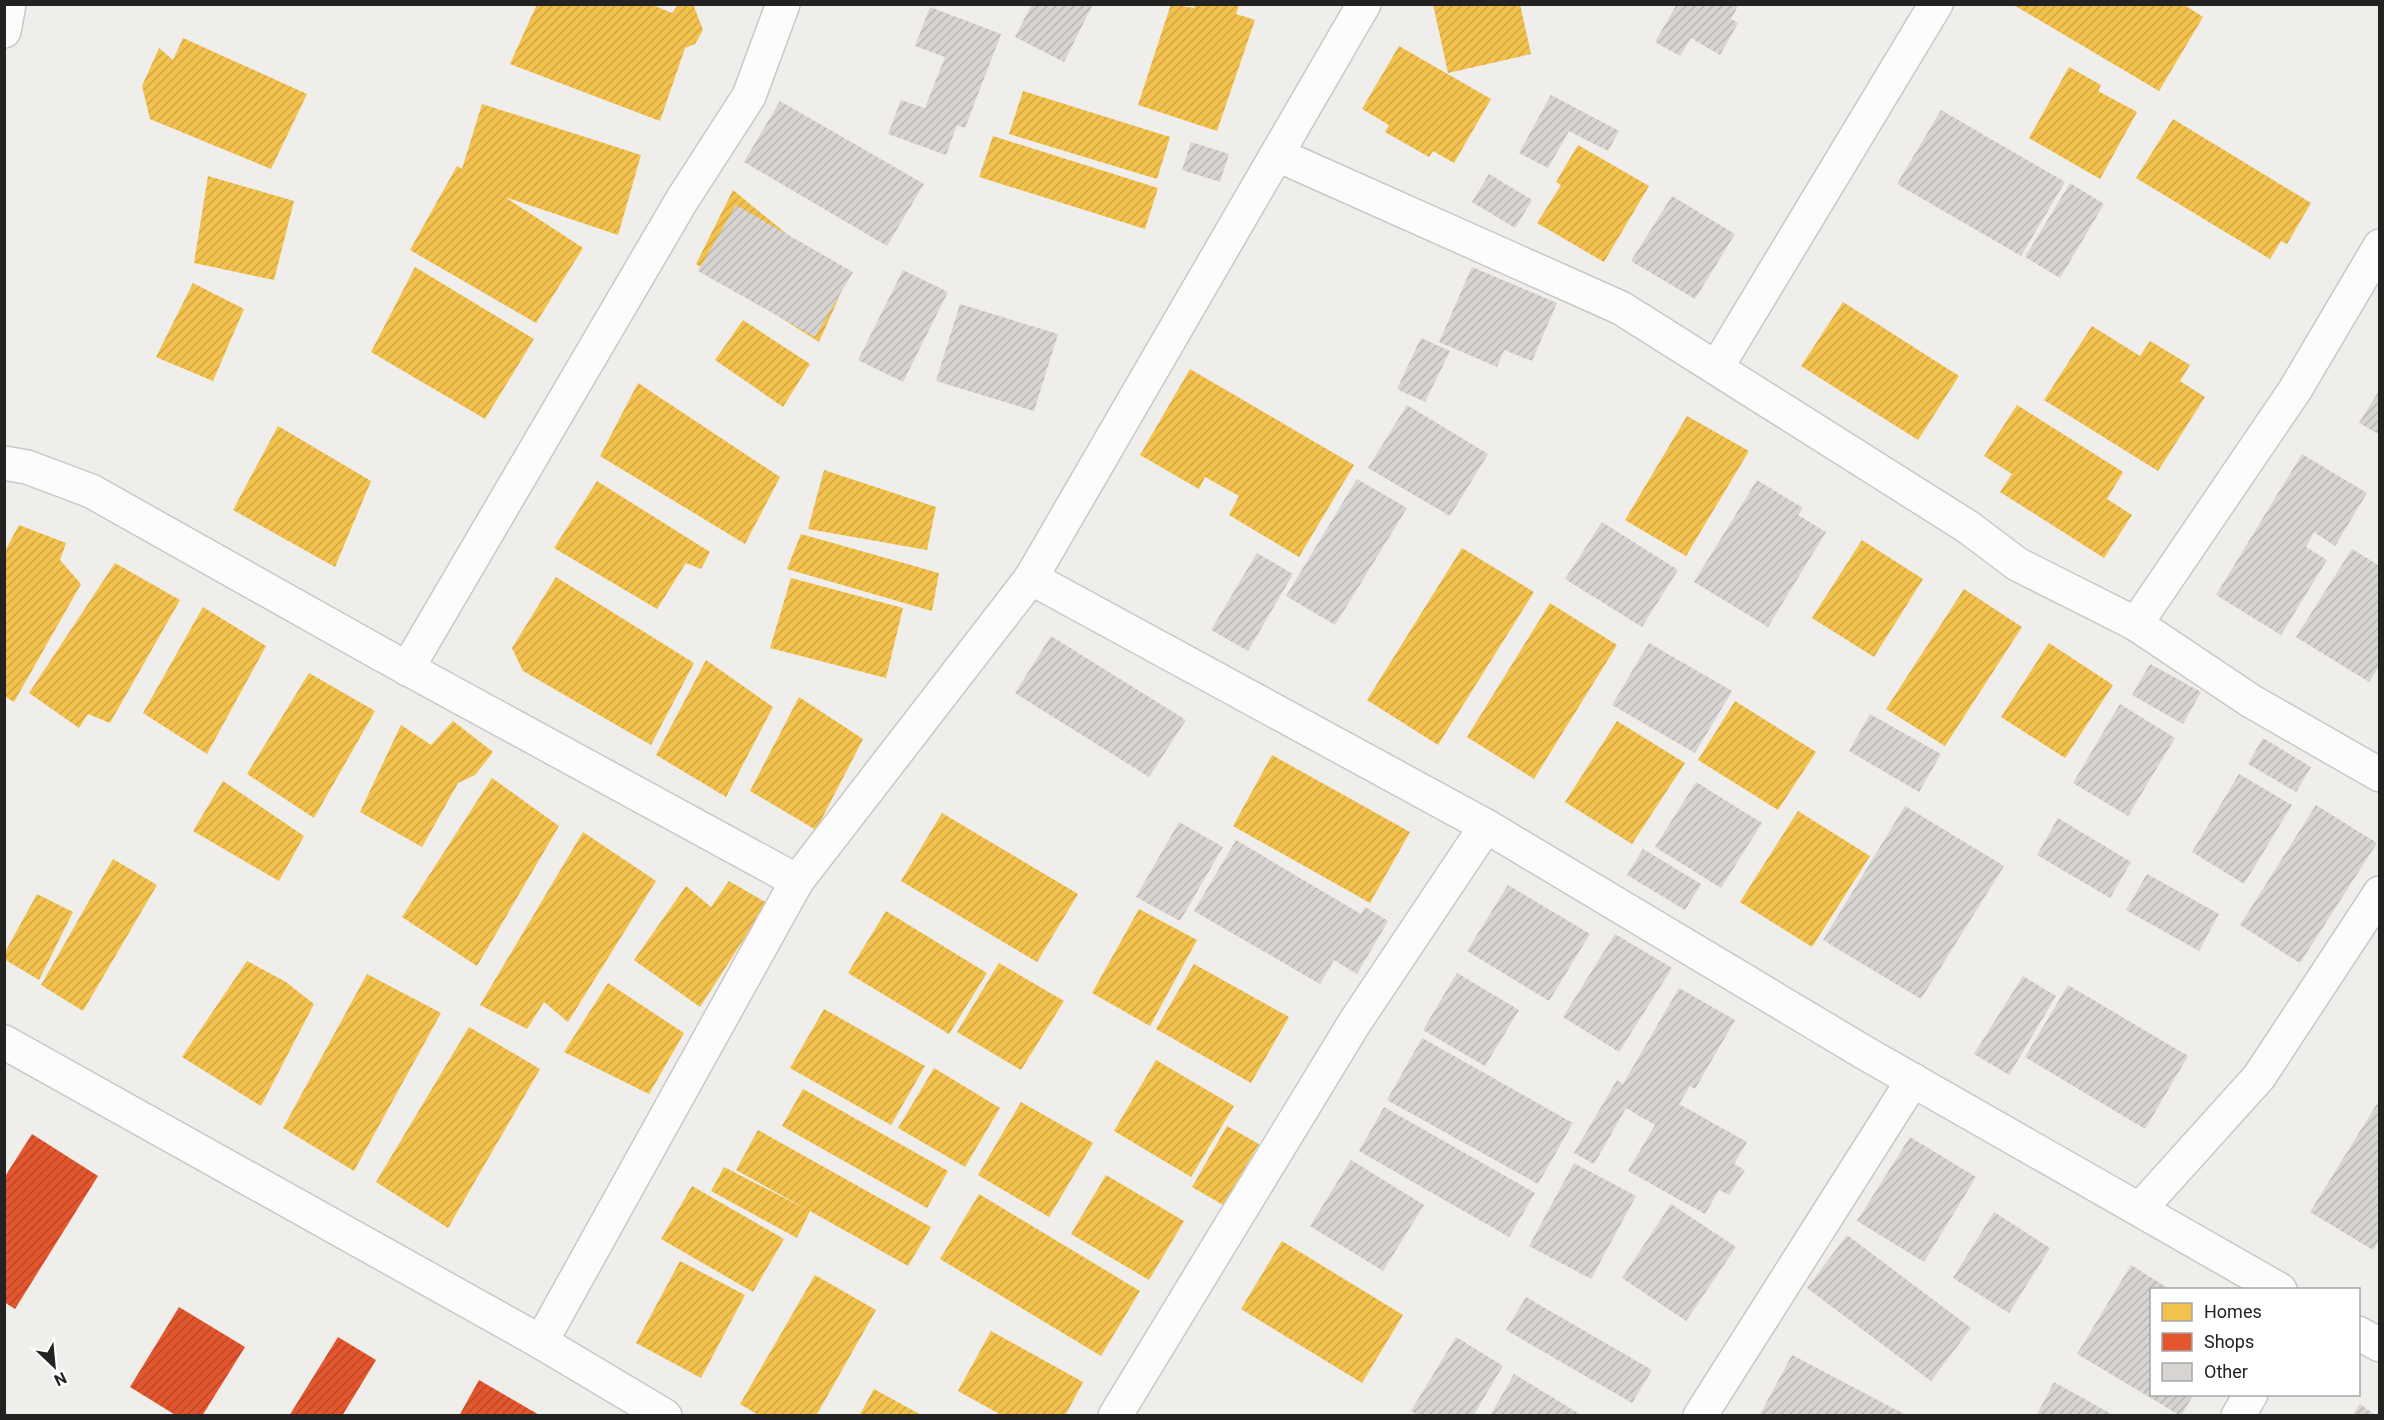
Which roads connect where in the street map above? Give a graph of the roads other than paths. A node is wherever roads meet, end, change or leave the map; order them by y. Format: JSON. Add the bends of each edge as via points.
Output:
{"nodes":[{"id":1,"x":9,"y":4,"type":"edge"},
{"id":2,"x":783,"y":4,"type":"edge"},
{"id":3,"x":1364,"y":4,"type":"edge"},
{"id":4,"x":1936,"y":4,"type":"edge"},
{"id":5,"x":4,"y":31,"type":"edge"},
{"id":6,"x":1278,"y":155,"type":"junction"},
{"id":7,"x":2379,"y":246,"type":"edge"},
{"id":8,"x":1717,"y":367,"type":"junction"},
{"id":9,"x":4,"y":463,"type":"edge"},
{"id":10,"x":1031,"y":578,"type":"junction"},
{"id":11,"x":2136,"y":624,"type":"junction"},
{"id":12,"x":407,"y":669,"type":"junction"},
{"id":13,"x":2379,"y":775,"type":"edge"},
{"id":14,"x":1486,"y":826,"type":"junction"},
{"id":15,"x":796,"y":881,"type":"junction"},
{"id":16,"x":2379,"y":893,"type":"edge"},
{"id":17,"x":4,"y":1042,"type":"edge"},
{"id":18,"x":1913,"y":1080,"type":"junction"},
{"id":19,"x":2140,"y":1209,"type":"junction"},
{"id":20,"x":2277,"y":1288,"type":"edge"},
{"id":21,"x":2360,"y":1334,"type":"edge"},
{"id":22,"x":541,"y":1342,"type":"junction"},
{"id":23,"x":2379,"y":1345,"type":"edge"},
{"id":24,"x":2250,"y":1396,"type":"edge"},
{"id":25,"x":664,"y":1416,"type":"edge"},
{"id":26,"x":1115,"y":1416,"type":"edge"},
{"id":27,"x":1700,"y":1416,"type":"edge"},
{"id":28,"x":2238,"y":1416,"type":"edge"}],
"edges":[{"from":1,"to":5,"type":"street"},
{"from":2,"to":12,"type":"street","via":[[749,96],[682,200]]},
{"from":3,"to":6,"type":"street"},
{"from":4,"to":8,"type":"street"},
{"from":6,"to":8,"type":"street","via":[[1621,308]]},
{"from":6,"to":10,"type":"street"},
{"from":7,"to":11,"type":"street","via":[[2295,390]]},
{"from":8,"to":11,"type":"street","via":[[1968,527],[2017,564]]},
{"from":9,"to":12,"type":"street","via":[[27,467],[91,491]]},
{"from":10,"to":14,"type":"street"},
{"from":10,"to":15,"type":"street"},
{"from":11,"to":13,"type":"street","via":[[2252,701]]},
{"from":12,"to":15,"type":"street"},
{"from":14,"to":18,"type":"street"},
{"from":14,"to":26,"type":"street","via":[[1355,1022]]},
{"from":15,"to":22,"type":"street"},
{"from":16,"to":19,"type":"street","via":[[2259,1077]]},
{"from":17,"to":22,"type":"street"},
{"from":18,"to":19,"type":"street"},
{"from":18,"to":27,"type":"street"},
{"from":19,"to":20,"type":"street"},
{"from":21,"to":23,"type":"street"},
{"from":22,"to":25,"type":"street"},
{"from":24,"to":28,"type":"street"}]}
